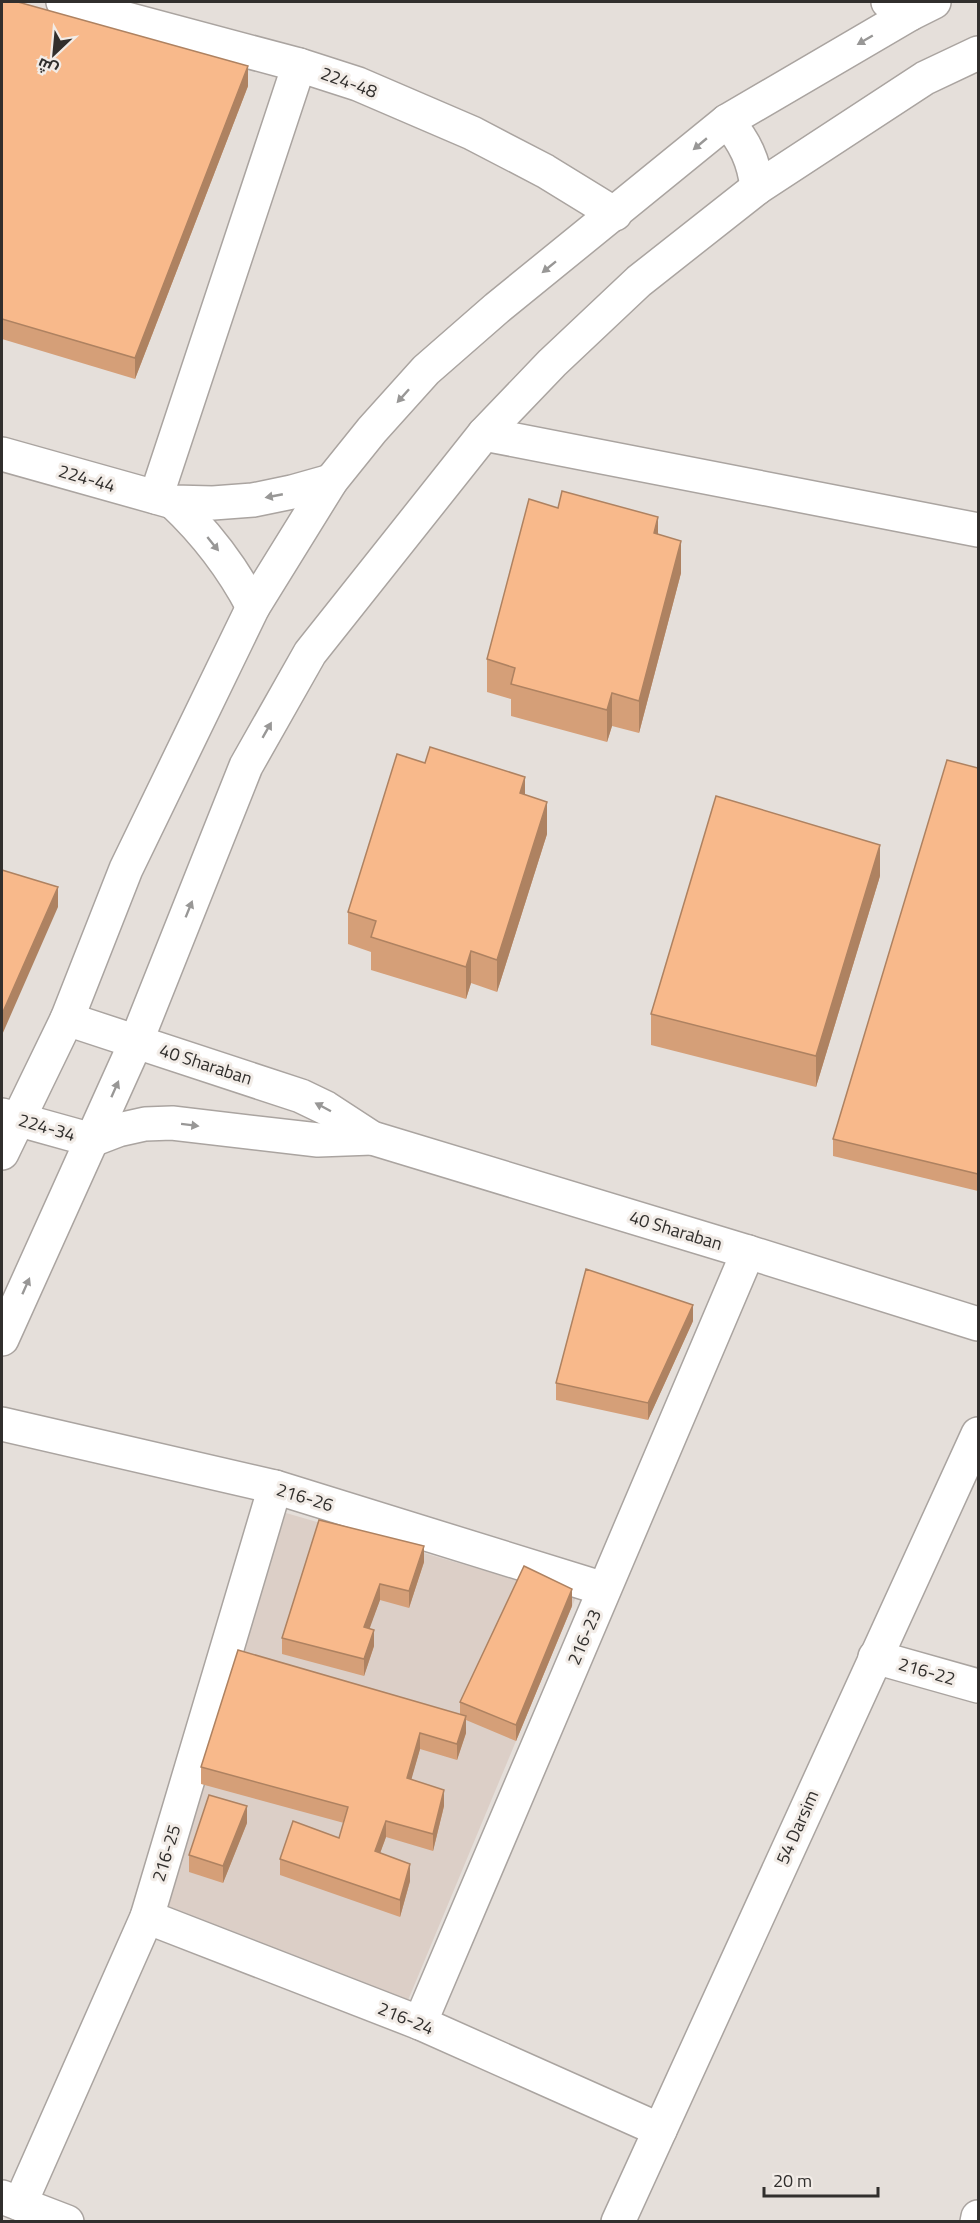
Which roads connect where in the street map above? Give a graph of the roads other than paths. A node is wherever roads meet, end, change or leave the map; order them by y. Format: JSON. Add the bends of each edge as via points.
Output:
{"nodes":[{"id":1,"x":63,"y":2,"type":"edge"},
{"id":2,"x":911,"y":6,"type":"edge"},
{"id":3,"x":978,"y":53,"type":"edge"},
{"id":4,"x":299,"y":64,"type":"junction"},
{"id":5,"x":727,"y":122,"type":"junction"},
{"id":6,"x":757,"y":188,"type":"junction"},
{"id":7,"x":615,"y":214,"type":"junction"},
{"id":8,"x":484,"y":434,"type":"junction"},
{"id":9,"x":2,"y":454,"type":"edge"},
{"id":10,"x":331,"y":481,"type":"junction"},
{"id":11,"x":164,"y":500,"type":"junction"},
{"id":12,"x":978,"y":530,"type":"edge"},
{"id":13,"x":253,"y":607,"type":"junction"},
{"id":14,"x":67,"y":1019,"type":"junction"},
{"id":15,"x":136,"y":1042,"type":"junction"},
{"id":16,"x":10,"y":1117,"type":"edge"},
{"id":17,"x":372,"y":1138,"type":"junction"},
{"id":18,"x":92,"y":1140,"type":"junction"},
{"id":19,"x":2,"y":1153,"type":"edge"},
{"id":20,"x":748,"y":1252,"type":"junction"},
{"id":21,"x":978,"y":1324,"type":"edge"},
{"id":22,"x":2,"y":1339,"type":"edge"},
{"id":23,"x":2,"y":1424,"type":"edge"},
{"id":24,"x":978,"y":1434,"type":"edge"},
{"id":25,"x":275,"y":1487,"type":"junction"},
{"id":26,"x":604,"y":1589,"type":"junction"},
{"id":27,"x":875,"y":1657,"type":"junction"},
{"id":28,"x":978,"y":1686,"type":"edge"},
{"id":29,"x":147,"y":1917,"type":"junction"},
{"id":30,"x":420,"y":2023,"type":"junction"},
{"id":31,"x":660,"y":2130,"type":"junction"},
{"id":32,"x":11,"y":2201,"type":"edge"},
{"id":33,"x":978,"y":2217,"type":"edge"},
{"id":34,"x":67,"y":2222,"type":"edge"},
{"id":35,"x":618,"y":2222,"type":"edge"},
{"id":36,"x":976,"y":2222,"type":"edge"}],
"edges":[{"from":1,"to":4,"type":"street","name":"224-48"},
{"from":2,"to":5,"type":"street","one_way":true},
{"from":3,"to":6,"type":"street","via":[[925,78]]},
{"from":4,"to":7,"type":"street","name":"224-48","via":[[358,84],[472,133]]},
{"from":4,"to":11,"type":"street"},
{"from":5,"to":6,"type":"street","via":[[749,152]]},
{"from":5,"to":7,"type":"street","one_way":true},
{"from":6,"to":8,"type":"street","via":[[639,281]]},
{"from":7,"to":10,"type":"street","one_way":true,"via":[[426,370]]},
{"from":8,"to":12,"type":"street"},
{"from":15,"to":8,"type":"street","one_way":true,"via":[[246,766],[304,663]]},
{"from":9,"to":11,"type":"street","name":"224-44"},
{"from":10,"to":11,"type":"street","name":"224-44","one_way":true,"via":[[253,500]]},
{"from":10,"to":13,"type":"street"},
{"from":11,"to":13,"type":"street","name":"224-44","one_way":true,"via":[[197,525],[218,550]]},
{"from":13,"to":14,"type":"street","via":[[126,869]]},
{"from":14,"to":15,"type":"street","name":"40 Sharaban"},
{"from":14,"to":16,"type":"street"},
{"from":17,"to":15,"type":"street","name":"40 Sharaban","one_way":true,"via":[[301,1096]]},
{"from":18,"to":15,"type":"street","one_way":true},
{"from":16,"to":18,"type":"street","name":"224-34"},
{"from":16,"to":19,"type":"street"},
{"from":18,"to":17,"type":"street","name":"40 Sharaban","one_way":true,"via":[[145,1124],[172,1123],[318,1140]]},
{"from":17,"to":20,"type":"street","name":"40 Sharaban"},
{"from":22,"to":18,"type":"street","one_way":true},
{"from":20,"to":21,"type":"street","name":"40 Sharaban"},
{"from":20,"to":26,"type":"street","name":"216-23"},
{"from":23,"to":25,"type":"street","name":"216-26"},
{"from":24,"to":27,"type":"street","name":"54 Darsim"},
{"from":25,"to":26,"type":"street","name":"216-26"},
{"from":25,"to":29,"type":"street","name":"216-25"},
{"from":26,"to":30,"type":"street","name":"216-23"},
{"from":27,"to":28,"type":"street","name":"216-22"},
{"from":27,"to":31,"type":"street","name":"54 Darsim"},
{"from":29,"to":30,"type":"street","name":"216-24"},
{"from":29,"to":32,"type":"street","name":"216-25"},
{"from":30,"to":31,"type":"street","name":"216-24"},
{"from":31,"to":35,"type":"street","name":"54 Darsim"},
{"from":32,"to":34,"type":"street"},
{"from":33,"to":36,"type":"street"}]}
